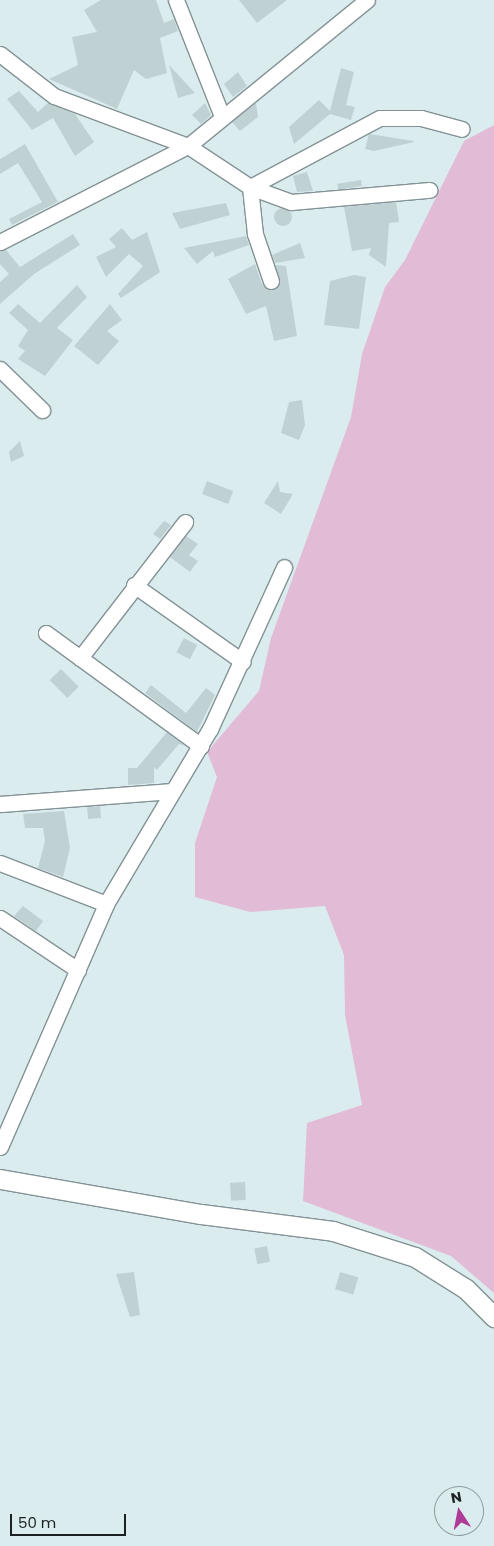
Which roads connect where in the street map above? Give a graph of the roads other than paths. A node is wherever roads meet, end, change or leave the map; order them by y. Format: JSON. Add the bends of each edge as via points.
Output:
{"nodes":[{"id":1,"x":176,"y":0,"type":"edge"},
{"id":2,"x":367,"y":0,"type":"edge"},
{"id":3,"x":0,"y":54,"type":"edge"},
{"id":4,"x":222,"y":116,"type":"junction"},
{"id":5,"x":462,"y":129,"type":"dead end"},
{"id":6,"x":188,"y":146,"type":"junction"},
{"id":7,"x":250,"y":188,"type":"junction"},
{"id":8,"x":430,"y":190,"type":"dead end"},
{"id":9,"x":0,"y":242,"type":"edge"},
{"id":10,"x":271,"y":281,"type":"dead end"},
{"id":11,"x":0,"y":368,"type":"edge"},
{"id":12,"x":42,"y":410,"type":"dead end"},
{"id":13,"x":184,"y":522,"type":"dead end"},
{"id":14,"x":284,"y":567,"type":"dead end"},
{"id":15,"x":134,"y":585,"type":"junction"},
{"id":16,"x":46,"y":633,"type":"dead end"},
{"id":17,"x":80,"y":658,"type":"junction"},
{"id":18,"x":243,"y":662,"type":"junction"},
{"id":19,"x":201,"y":746,"type":"junction"},
{"id":20,"x":172,"y":791,"type":"junction"},
{"id":21,"x":0,"y":804,"type":"edge"},
{"id":22,"x":0,"y":863,"type":"edge"},
{"id":23,"x":106,"y":904,"type":"junction"},
{"id":24,"x":0,"y":918,"type":"edge"},
{"id":25,"x":78,"y":970,"type":"junction"},
{"id":26,"x":0,"y":1147,"type":"edge"},
{"id":27,"x":0,"y":1179,"type":"edge"},
{"id":28,"x":494,"y":1317,"type":"edge"}],
"edges":[{"from":1,"to":4,"type":"street"},
{"from":2,"to":4,"type":"street","via":[[302,57]]},
{"from":3,"to":6,"type":"street","via":[[54,96]]},
{"from":4,"to":6,"type":"street"},
{"from":5,"to":7,"type":"street","via":[[421,118],[380,118]]},
{"from":6,"to":7,"type":"street"},
{"from":6,"to":9,"type":"street"},
{"from":7,"to":8,"type":"street","via":[[291,202]]},
{"from":7,"to":10,"type":"street","via":[[255,234]]},
{"from":11,"to":12,"type":"street"},
{"from":13,"to":15,"type":"street"},
{"from":14,"to":18,"type":"street"},
{"from":15,"to":17,"type":"street"},
{"from":15,"to":18,"type":"street"},
{"from":16,"to":17,"type":"street"},
{"from":17,"to":19,"type":"street"},
{"from":18,"to":19,"type":"street"},
{"from":19,"to":20,"type":"street"},
{"from":20,"to":21,"type":"street"},
{"from":20,"to":23,"type":"street"},
{"from":22,"to":23,"type":"street"},
{"from":23,"to":25,"type":"street"},
{"from":24,"to":25,"type":"street"},
{"from":25,"to":26,"type":"street"},
{"from":27,"to":28,"type":"street","via":[[201,1214],[333,1231],[415,1257],[466,1289]]}]}
